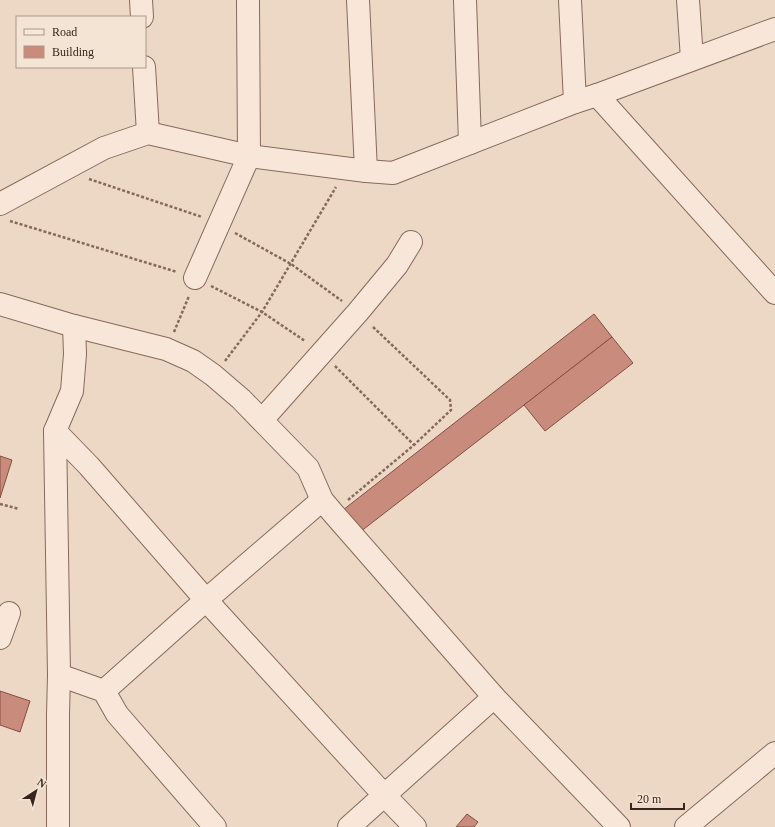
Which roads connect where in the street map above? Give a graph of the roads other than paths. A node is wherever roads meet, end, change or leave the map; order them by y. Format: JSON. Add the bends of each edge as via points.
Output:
{"nodes":[{"id":1,"x":141,"y":0,"type":"edge"},
{"id":2,"x":248,"y":0,"type":"edge"},
{"id":3,"x":358,"y":0,"type":"edge"},
{"id":4,"x":465,"y":0,"type":"edge"},
{"id":5,"x":570,"y":0,"type":"edge"},
{"id":6,"x":688,"y":0,"type":"edge"},
{"id":7,"x":142,"y":16,"type":"edge"},
{"id":8,"x":775,"y":29,"type":"edge"},
{"id":9,"x":692,"y":60,"type":"junction"},
{"id":10,"x":144,"y":68,"type":"edge"},
{"id":11,"x":597,"y":96,"type":"junction"},
{"id":12,"x":575,"y":102,"type":"junction"},
{"id":13,"x":148,"y":134,"type":"junction"},
{"id":14,"x":470,"y":143,"type":"junction"},
{"id":15,"x":249,"y":156,"type":"junction"},
{"id":16,"x":356,"y":170,"type":"junction"},
{"id":17,"x":4,"y":212,"type":"edge"},
{"id":18,"x":411,"y":242,"type":"dead end"},
{"id":19,"x":195,"y":278,"type":"road end"},
{"id":20,"x":775,"y":293,"type":"edge"},
{"id":21,"x":0,"y":304,"type":"edge"},
{"id":22,"x":74,"y":326,"type":"junction"},
{"id":23,"x":262,"y":420,"type":"junction"},
{"id":24,"x":55,"y":431,"type":"junction"},
{"id":25,"x":327,"y":506,"type":"junction"},
{"id":26,"x":206,"y":600,"type":"junction"},
{"id":27,"x":9,"y":613,"type":"dead end"},
{"id":28,"x":0,"y":638,"type":"edge"},
{"id":29,"x":59,"y":675,"type":"junction"},
{"id":30,"x":104,"y":691,"type":"junction"},
{"id":31,"x":494,"y":697,"type":"junction"},
{"id":32,"x":775,"y":753,"type":"edge"},
{"id":33,"x":384,"y":795,"type":"junction"},
{"id":34,"x":63,"y":822,"type":"edge"},
{"id":35,"x":215,"y":827,"type":"edge"},
{"id":36,"x":349,"y":827,"type":"edge"},
{"id":37,"x":415,"y":827,"type":"edge"},
{"id":38,"x":618,"y":827,"type":"edge"},
{"id":39,"x":686,"y":827,"type":"edge"}],
"edges":[{"from":1,"to":7,"type":"street"},
{"from":2,"to":15,"type":"street"},
{"from":3,"to":16,"type":"street"},
{"from":4,"to":14,"type":"street"},
{"from":5,"to":12,"type":"street"},
{"from":6,"to":9,"type":"street"},
{"from":8,"to":9,"type":"street"},
{"from":9,"to":11,"type":"street"},
{"from":10,"to":13,"type":"street"},
{"from":11,"to":12,"type":"street"},
{"from":11,"to":20,"type":"street"},
{"from":12,"to":14,"type":"street"},
{"from":13,"to":15,"type":"street"},
{"from":13,"to":17,"type":"street","via":[[104,148],[62,169]]},
{"from":14,"to":16,"type":"street","via":[[393,173]]},
{"from":15,"to":16,"type":"street"},
{"from":15,"to":19,"type":"street"},
{"from":18,"to":23,"type":"street","via":[[397,265],[358,312]]},
{"from":21,"to":22,"type":"street"},
{"from":22,"to":23,"type":"street","via":[[166,349],[193,360],[241,399]]},
{"from":22,"to":24,"type":"street","via":[[72,391]]},
{"from":23,"to":25,"type":"street","via":[[308,468]]},
{"from":24,"to":26,"type":"street","via":[[89,466]]},
{"from":24,"to":29,"type":"street"},
{"from":25,"to":26,"type":"street"},
{"from":25,"to":31,"type":"street"},
{"from":26,"to":30,"type":"street"},
{"from":26,"to":33,"type":"street"},
{"from":27,"to":28,"type":"street"},
{"from":29,"to":30,"type":"street"},
{"from":29,"to":34,"type":"street"},
{"from":30,"to":35,"type":"street","via":[[117,714]]},
{"from":31,"to":33,"type":"street"},
{"from":31,"to":38,"type":"street"},
{"from":32,"to":39,"type":"street"},
{"from":33,"to":36,"type":"street"},
{"from":33,"to":37,"type":"street"}]}
